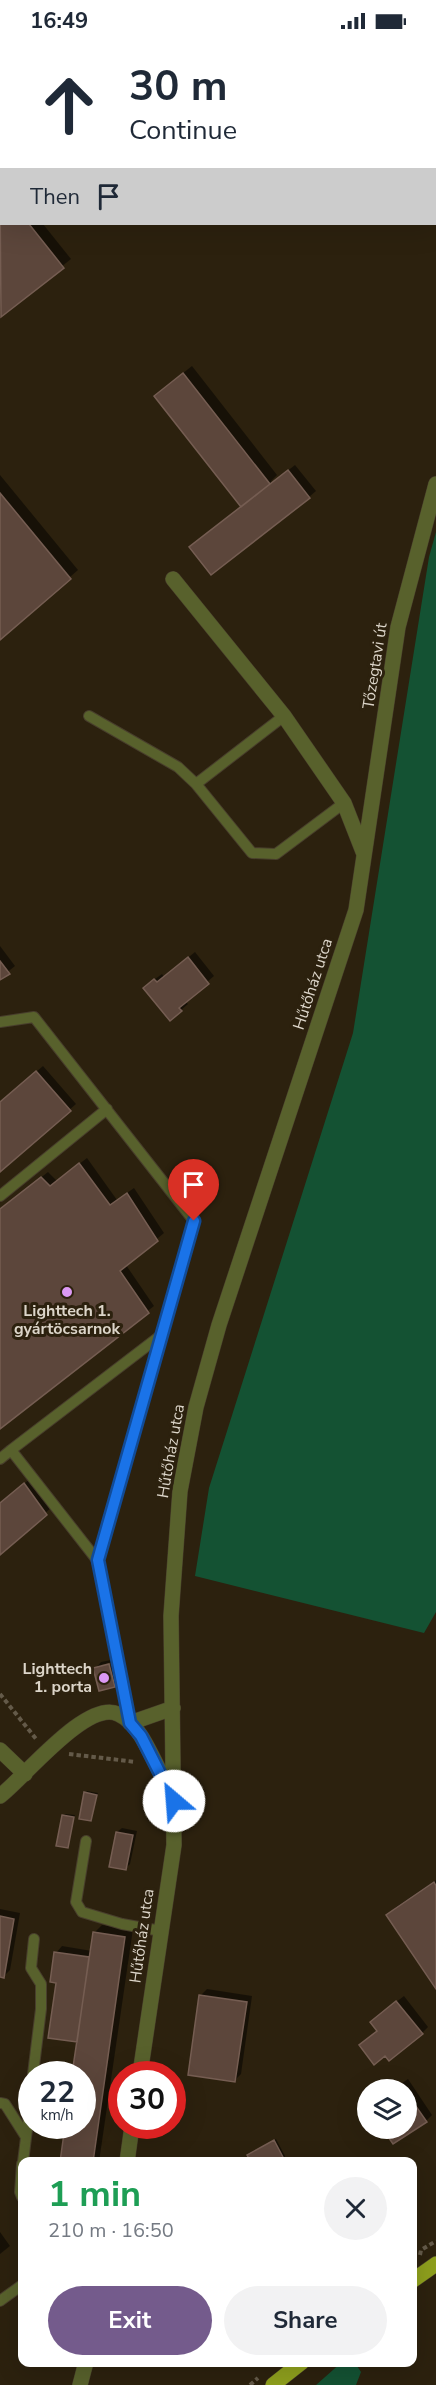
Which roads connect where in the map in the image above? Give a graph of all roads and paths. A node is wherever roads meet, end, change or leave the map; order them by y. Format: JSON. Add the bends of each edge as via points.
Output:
{"nodes":[{"id":1,"x":436,"y":484,"type":"edge"},
{"id":2,"x":174,"y":579,"type":"dead end"},
{"id":3,"x":89,"y":716,"type":"dead end"},
{"id":4,"x":284,"y":716,"type":"junction"},
{"id":5,"x":196,"y":784,"type":"junction"},
{"id":6,"x":344,"y":803,"type":"junction"},
{"id":7,"x":365,"y":857,"type":"junction"},
{"id":8,"x":0,"y":1022,"type":"edge"},
{"id":9,"x":107,"y":1109,"type":"junction"},
{"id":10,"x":0,"y":1196,"type":"edge"},
{"id":11,"x":160,"y":1336,"type":"junction"},
{"id":12,"x":11,"y":1450,"type":"junction"},
{"id":13,"x":0,"y":1459,"type":"edge"},
{"id":14,"x":98,"y":1560,"type":"junction"},
{"id":15,"x":0,"y":1694,"type":"edge"},
{"id":16,"x":174,"y":1708,"type":"junction"},
{"id":17,"x":130,"y":1723,"type":"junction"},
{"id":18,"x":0,"y":1750,"type":"edge"},
{"id":19,"x":48,"y":1752,"type":"junction"},
{"id":20,"x":155,"y":1764,"type":"junction"},
{"id":21,"x":24,"y":1774,"type":"junction"},
{"id":22,"x":0,"y":1796,"type":"edge"},
{"id":23,"x":174,"y":1801,"type":"junction"},
{"id":24,"x":86,"y":1840,"type":"dead end"},
{"id":25,"x":161,"y":1931,"type":"junction"},
{"id":26,"x":34,"y":1938,"type":"dead end"},
{"id":27,"x":34,"y":2061,"type":"edge"},
{"id":28,"x":142,"y":2061,"type":"edge"},
{"id":29,"x":0,"y":2103,"type":"edge"},
{"id":30,"x":18,"y":2124,"type":"edge"},
{"id":31,"x":26,"y":2139,"type":"edge"},
{"id":32,"x":130,"y":2139,"type":"edge"},
{"id":33,"x":24,"y":2157,"type":"edge"},
{"id":34,"x":127,"y":2157,"type":"edge"},
{"id":35,"x":436,"y":2241,"type":"edge"},
{"id":36,"x":421,"y":2250,"type":"dead end"},
{"id":37,"x":436,"y":2264,"type":"edge"},
{"id":38,"x":417,"y":2277,"type":"edge"},
{"id":39,"x":18,"y":2288,"type":"edge"},
{"id":40,"x":0,"y":2301,"type":"edge"},
{"id":41,"x":85,"y":2367,"type":"edge"},
{"id":42,"x":296,"y":2367,"type":"edge"},
{"id":43,"x":80,"y":2385,"type":"edge"},
{"id":44,"x":273,"y":2385,"type":"edge"}],
"edges":[{"from":1,"to":7,"type":"street","name":"Tőzegtavi út","via":[[398,627]]},
{"from":2,"to":4,"type":"street"},
{"from":3,"to":5,"type":"lane","via":[[178,767]]},
{"from":4,"to":5,"type":"lane"},
{"from":4,"to":6,"type":"street"},
{"from":5,"to":6,"type":"lane","via":[[252,853],[276,854]]},
{"from":6,"to":7,"type":"street"},
{"from":7,"to":16,"type":"street","name":"Hűtőház utca","via":[[356,910],[219,1325],[196,1407],[180,1491],[171,1616]]},
{"from":8,"to":9,"type":"lane","via":[[34,1017]]},
{"from":9,"to":10,"type":"lane"},
{"from":9,"to":11,"type":"lane","via":[[194,1221]]},
{"from":11,"to":12,"type":"lane"},
{"from":11,"to":14,"type":"lane"},
{"from":12,"to":13,"type":"lane"},
{"from":12,"to":14,"type":"lane"},
{"from":14,"to":17,"type":"lane"},
{"from":15,"to":19,"type":"path"},
{"from":16,"to":17,"type":"street"},
{"from":16,"to":23,"type":"street","name":"Hűtőház utca"},
{"from":17,"to":19,"type":"street","via":[[116,1712],[100,1713],[87,1718]]},
{"from":17,"to":20,"type":"street"},
{"from":18,"to":21,"type":"street"},
{"from":19,"to":20,"type":"path"},
{"from":19,"to":21,"type":"street"},
{"from":20,"to":23,"type":"street"},
{"from":21,"to":22,"type":"street"},
{"from":23,"to":25,"type":"street","name":"Hűtőház utca","via":[[174,1845]]},
{"from":24,"to":25,"type":"lane","via":[[76,1902],[82,1912]]},
{"from":25,"to":28,"type":"street","name":"Hűtőház utca"},
{"from":26,"to":27,"type":"lane","via":[[31,1968],[41,1984]]},
{"from":29,"to":30,"type":"lane","via":[[5,2104]]},
{"from":31,"to":33,"type":"lane"},
{"from":32,"to":34,"type":"street"},
{"from":35,"to":36,"type":"path"},
{"from":37,"to":38,"type":"main road"},
{"from":39,"to":40,"type":"lane"},
{"from":41,"to":43,"type":"street"},
{"from":42,"to":44,"type":"main road"}]}
